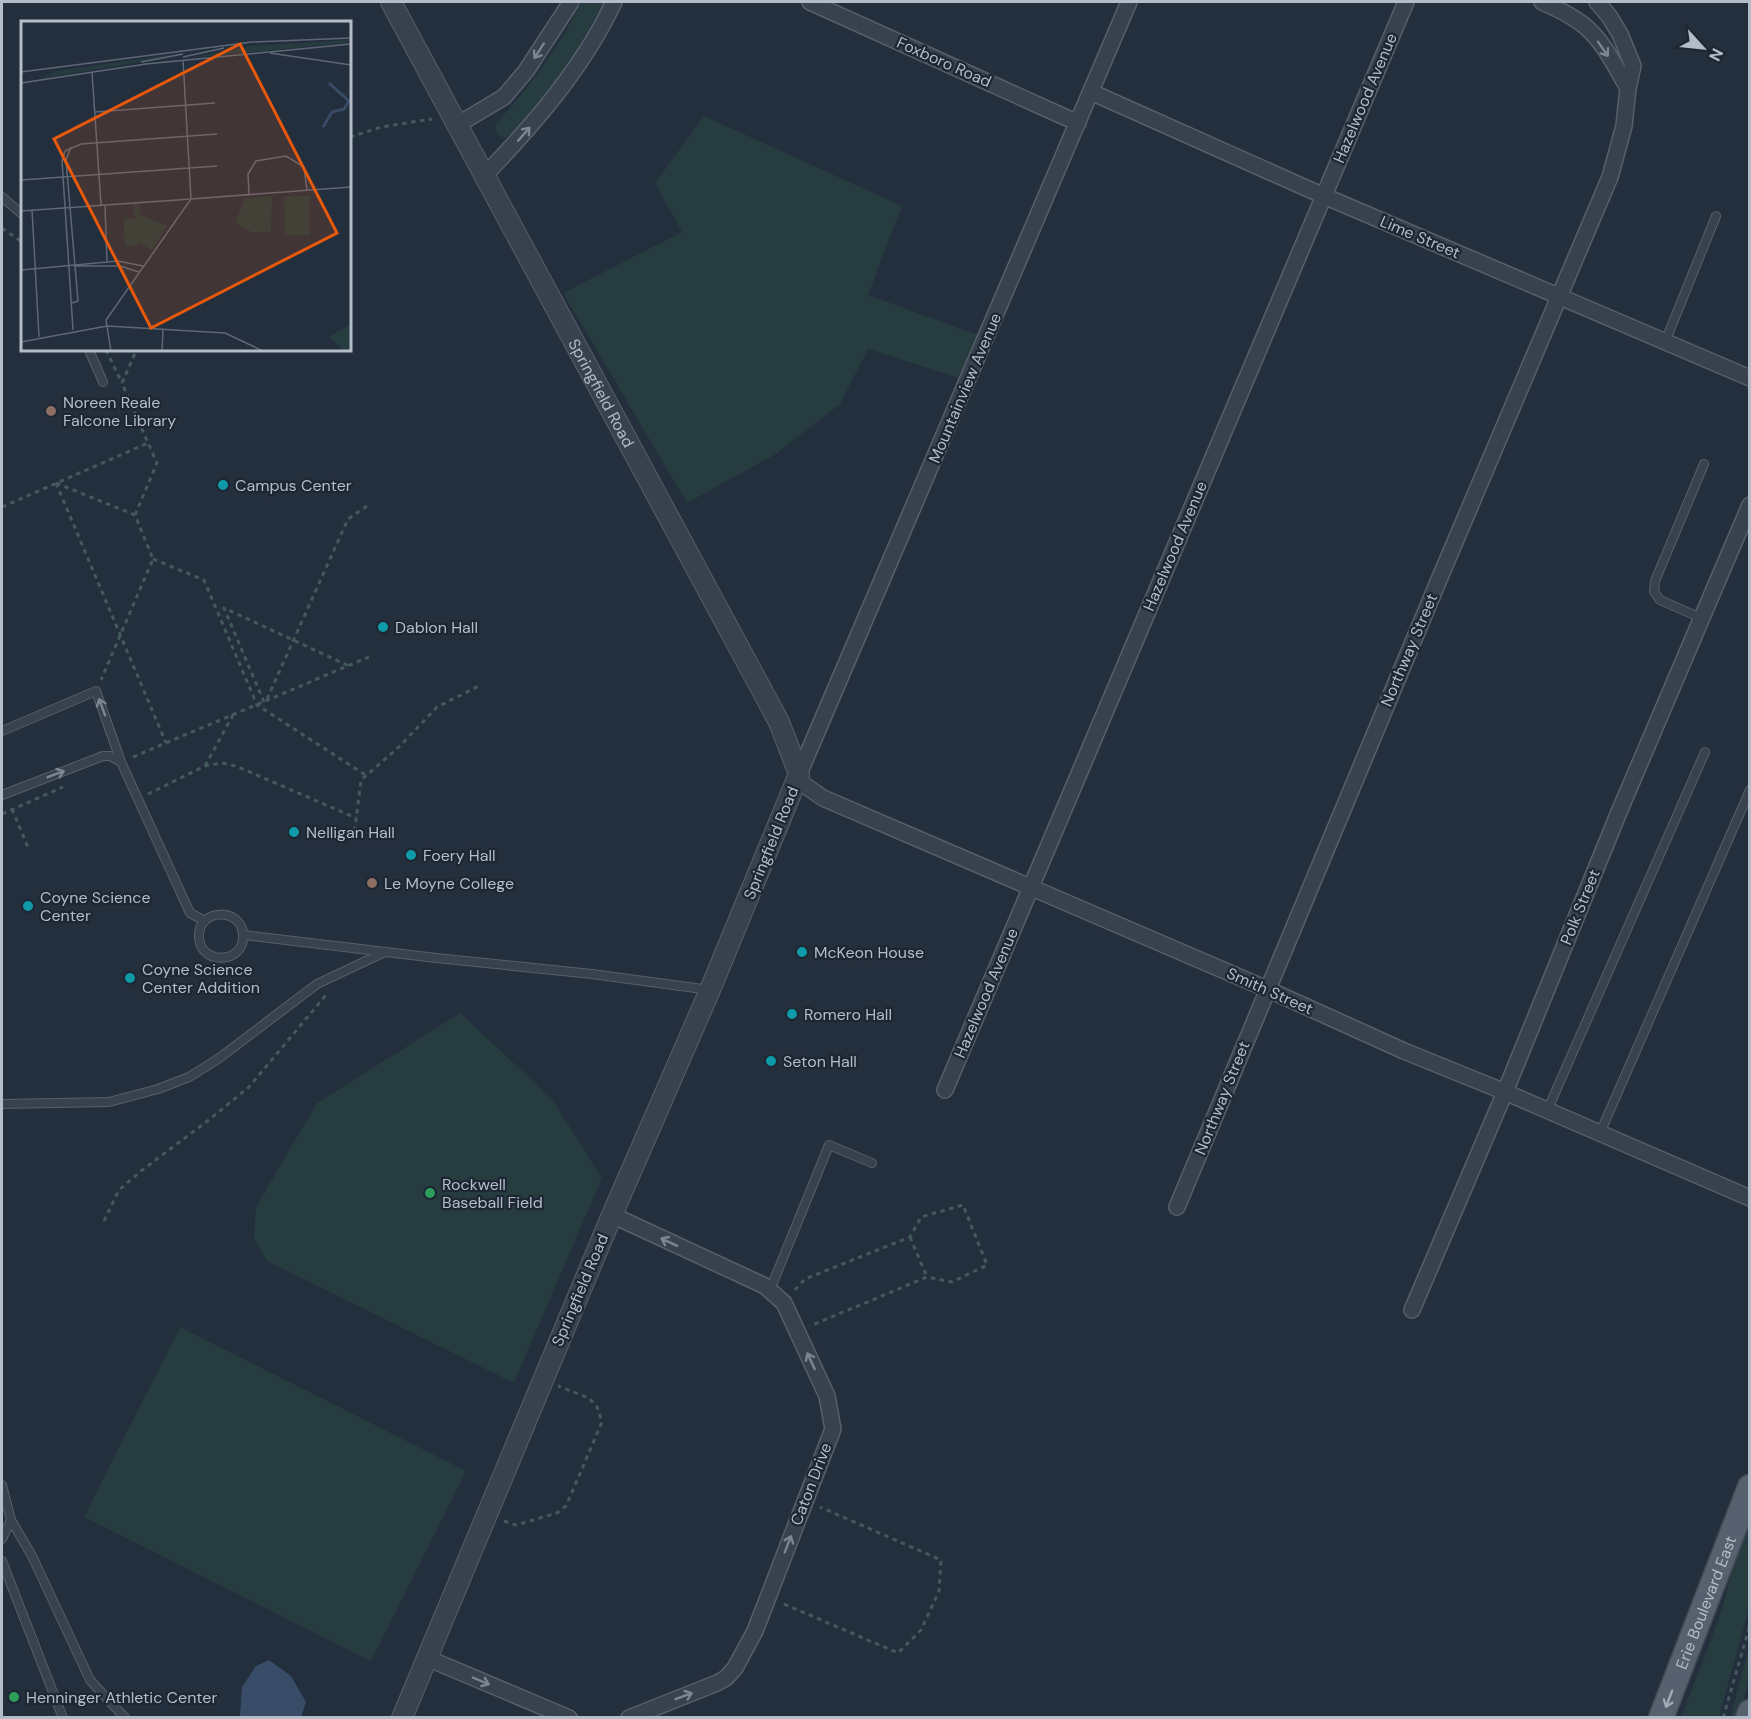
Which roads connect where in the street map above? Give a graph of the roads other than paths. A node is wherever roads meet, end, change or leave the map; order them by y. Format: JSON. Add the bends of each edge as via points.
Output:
{"nodes":[{"id":1,"x":390,"y":2,"type":"edge"},
{"id":2,"x":571,"y":2,"type":"edge"},
{"id":3,"x":614,"y":2,"type":"edge"},
{"id":4,"x":810,"y":2,"type":"edge"},
{"id":5,"x":1130,"y":2,"type":"edge"},
{"id":6,"x":1406,"y":2,"type":"edge"},
{"id":7,"x":1542,"y":2,"type":"edge"},
{"id":8,"x":1597,"y":2,"type":"edge"},
{"id":9,"x":1609,"y":16,"type":"junction"},
{"id":10,"x":1587,"y":27,"type":"junction"},
{"id":11,"x":1628,"y":88,"type":"junction"},
{"id":12,"x":1091,"y":92,"type":"junction"},
{"id":13,"x":454,"y":121,"type":"junction"},
{"id":14,"x":1078,"y":123,"type":"junction"},
{"id":15,"x":484,"y":176,"type":"junction"},
{"id":16,"x":1324,"y":195,"type":"junction"},
{"id":17,"x":2,"y":197,"type":"edge"},
{"id":18,"x":21,"y":213,"type":"edge"},
{"id":19,"x":1716,"y":216,"type":"dead end"},
{"id":20,"x":1559,"y":297,"type":"junction"},
{"id":21,"x":1665,"y":342,"type":"junction"},
{"id":22,"x":89,"y":351,"type":"edge"},
{"id":23,"x":1749,"y":378,"type":"edge"},
{"id":24,"x":103,"y":382,"type":"dead end"},
{"id":25,"x":1704,"y":464,"type":"dead end"},
{"id":26,"x":1749,"y":505,"type":"edge"},
{"id":27,"x":1701,"y":618,"type":"junction"},
{"id":28,"x":2,"y":731,"type":"edge"},
{"id":29,"x":1705,"y":752,"type":"dead end"},
{"id":30,"x":122,"y":762,"type":"junction"},
{"id":31,"x":799,"y":774,"type":"junction"},
{"id":32,"x":2,"y":785,"type":"edge"},
{"id":33,"x":1749,"y":790,"type":"edge"},
{"id":34,"x":3,"y":795,"type":"edge"},
{"id":35,"x":1031,"y":887,"type":"junction"},
{"id":36,"x":205,"y":921,"type":"junction"},
{"id":37,"x":243,"y":935,"type":"junction"},
{"id":38,"x":385,"y":952,"type":"junction"},
{"id":39,"x":1267,"y":989,"type":"junction"},
{"id":40,"x":710,"y":990,"type":"junction"},
{"id":41,"x":945,"y":1090,"type":"dead end"},
{"id":42,"x":1505,"y":1092,"type":"junction"},
{"id":43,"x":2,"y":1104,"type":"edge"},
{"id":44,"x":1547,"y":1111,"type":"junction"},
{"id":45,"x":1600,"y":1134,"type":"junction"},
{"id":46,"x":872,"y":1163,"type":"dead end"},
{"id":47,"x":1749,"y":1198,"type":"edge"},
{"id":48,"x":1177,"y":1207,"type":"dead end"},
{"id":49,"x":612,"y":1215,"type":"junction"},
{"id":50,"x":770,"y":1290,"type":"junction"},
{"id":51,"x":1412,"y":1310,"type":"dead end"},
{"id":52,"x":2,"y":1485,"type":"edge"},
{"id":53,"x":1749,"y":1487,"type":"edge"},
{"id":54,"x":2,"y":1513,"type":"edge"},
{"id":55,"x":11,"y":1520,"type":"junction"},
{"id":56,"x":2,"y":1539,"type":"edge"},
{"id":57,"x":2,"y":1561,"type":"edge"},
{"id":58,"x":427,"y":1658,"type":"junction"},
{"id":59,"x":1749,"y":1712,"type":"edge"},
{"id":60,"x":63,"y":1718,"type":"edge"},
{"id":61,"x":125,"y":1718,"type":"edge"},
{"id":62,"x":402,"y":1718,"type":"edge"},
{"id":63,"x":569,"y":1718,"type":"edge"},
{"id":64,"x":629,"y":1718,"type":"edge"},
{"id":65,"x":1662,"y":1718,"type":"edge"},
{"id":66,"x":1748,"y":1718,"type":"edge"}],
"edges":[{"from":1,"to":13,"type":"street","name":"Springfield Road"},
{"from":2,"to":13,"type":"street","one_way":true,"via":[[504,97]]},
{"from":15,"to":3,"type":"street","one_way":true,"via":[[525,134],[572,75]]},
{"from":4,"to":14,"type":"street","name":"Foxboro Road"},
{"from":5,"to":12,"type":"street","name":"Mountainview Avenue"},
{"from":6,"to":16,"type":"street","name":"Hazelwood Avenue"},
{"from":7,"to":10,"type":"street"},
{"from":8,"to":9,"type":"street","name":"Northway Street"},
{"from":9,"to":10,"type":"street"},
{"from":9,"to":11,"type":"street","name":"Northway Street","via":[[1633,66]]},
{"from":10,"to":11,"type":"street","one_way":true},
{"from":11,"to":20,"type":"street","name":"Northway Street","via":[[1610,177]]},
{"from":12,"to":14,"type":"street","name":"Mountainview Avenue"},
{"from":12,"to":16,"type":"street","name":"Lime Street"},
{"from":13,"to":15,"type":"street","name":"Springfield Road"},
{"from":14,"to":31,"type":"street","name":"Mountainview Avenue"},
{"from":15,"to":31,"type":"street","name":"Springfield Road","via":[[779,722]]},
{"from":16,"to":20,"type":"street","name":"Lime Street"},
{"from":16,"to":35,"type":"street","name":"Hazelwood Avenue"},
{"from":17,"to":18,"type":"lane"},
{"from":19,"to":21,"type":"lane"},
{"from":20,"to":21,"type":"street","name":"Lime Street"},
{"from":20,"to":39,"type":"street","name":"Northway Street"},
{"from":21,"to":23,"type":"street","name":"Lime Street"},
{"from":22,"to":24,"type":"lane"},
{"from":25,"to":27,"type":"lane","via":[[1655,581],[1654,592],[1660,600]]},
{"from":26,"to":27,"type":"street","name":"Polk Street"},
{"from":27,"to":42,"type":"street","name":"Polk Street"},
{"from":30,"to":28,"type":"lane","one_way":true,"via":[[96,691]]},
{"from":29,"to":44,"type":"lane"},
{"from":34,"to":30,"type":"lane","one_way":true,"via":[[103,756]]},
{"from":30,"to":36,"type":"lane","via":[[190,913]]},
{"from":31,"to":35,"type":"street","name":"Smith Street","via":[[803,784],[823,798]]},
{"from":31,"to":40,"type":"street","name":"Springfield Road"},
{"from":32,"to":34,"type":"lane"},
{"from":33,"to":45,"type":"lane"},
{"from":35,"to":39,"type":"street","name":"Smith Street"},
{"from":35,"to":41,"type":"street","name":"Hazelwood Avenue"},
{"from":36,"to":37,"type":"lane","via":[[213,915],[232,916],[239,922]]},
{"from":36,"to":37,"type":"lane","via":[[200,928],[201,946],[215,958],[233,955],[240,949]]},
{"from":37,"to":38,"type":"lane"},
{"from":38,"to":40,"type":"lane"},
{"from":38,"to":43,"type":"lane","via":[[318,984],[189,1077],[109,1102]]},
{"from":39,"to":42,"type":"street","name":"Smith Street"},
{"from":39,"to":48,"type":"street","name":"Northway Street"},
{"from":40,"to":49,"type":"street","name":"Springfield Road"},
{"from":42,"to":44,"type":"street","name":"Smith Street"},
{"from":42,"to":51,"type":"street","name":"Polk Street"},
{"from":44,"to":45,"type":"street","name":"Smith Street"},
{"from":45,"to":47,"type":"street","name":"Smith Street"},
{"from":46,"to":50,"type":"lane","via":[[829,1145]]},
{"from":50,"to":49,"type":"street","name":"Caton Drive","one_way":true},
{"from":49,"to":58,"type":"street","name":"Springfield Road"},
{"from":64,"to":50,"type":"street","name":"Caton Drive","one_way":true,"via":[[717,1683],[735,1668],[768,1597],[833,1429],[827,1396],[784,1303]]},
{"from":52,"to":55,"type":"lane"},
{"from":53,"to":65,"type":"main road","name":"Erie Boulevard East","one_way":true},
{"from":54,"to":55,"type":"lane"},
{"from":55,"to":56,"type":"lane"},
{"from":55,"to":61,"type":"lane","via":[[90,1680]]},
{"from":57,"to":60,"type":"lane"},
{"from":58,"to":62,"type":"street","name":"Springfield Road"},
{"from":58,"to":63,"type":"street","one_way":true},
{"from":59,"to":66,"type":"main road"}]}
